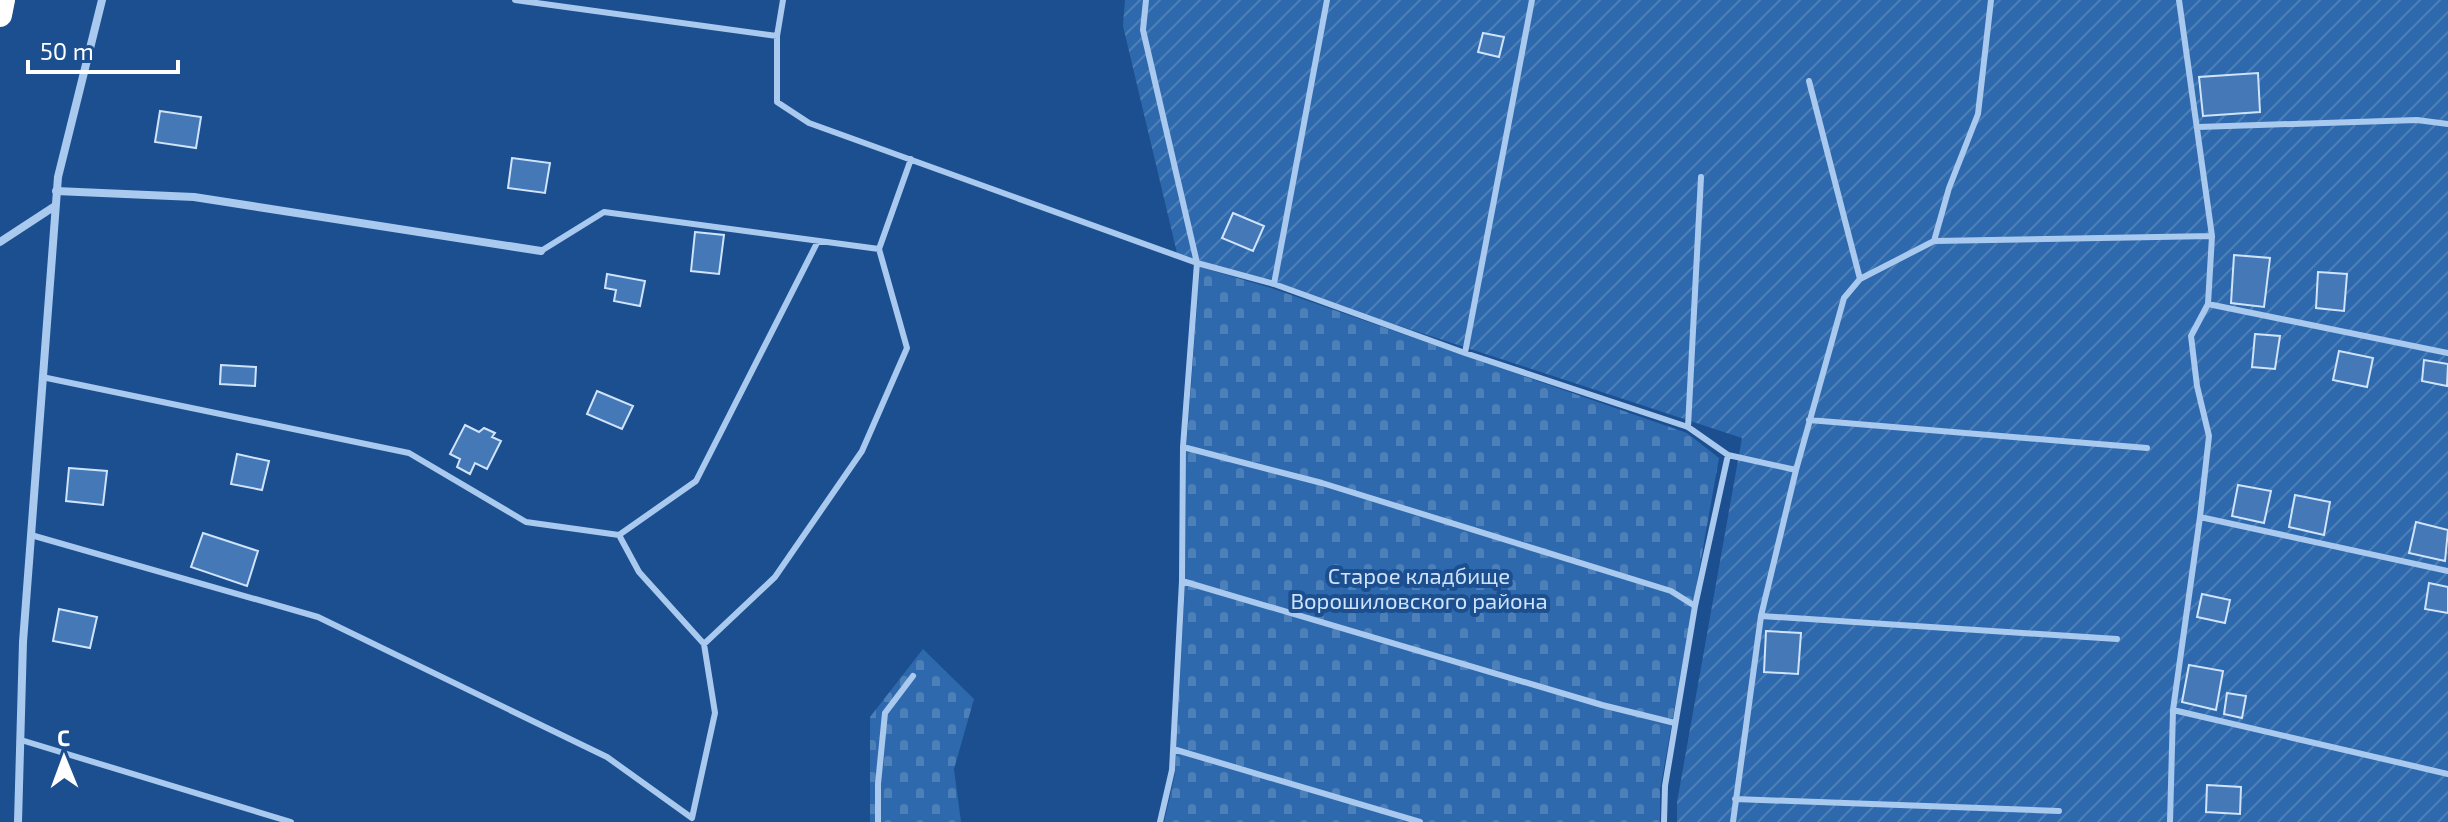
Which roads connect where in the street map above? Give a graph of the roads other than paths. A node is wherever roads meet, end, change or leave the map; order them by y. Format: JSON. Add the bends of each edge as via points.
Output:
{"nodes":[{"id":1,"x":3,"y":0,"type":"edge"},
{"id":2,"x":102,"y":0,"type":"edge"},
{"id":3,"x":515,"y":0,"type":"edge"},
{"id":4,"x":783,"y":0,"type":"edge"},
{"id":5,"x":1146,"y":0,"type":"edge"},
{"id":6,"x":1327,"y":0,"type":"edge"},
{"id":7,"x":1532,"y":0,"type":"edge"},
{"id":8,"x":1991,"y":0,"type":"edge"},
{"id":9,"x":2179,"y":0,"type":"edge"},
{"id":10,"x":0,"y":15,"type":"edge"},
{"id":11,"x":777,"y":36,"type":"junction"},
{"id":12,"x":1809,"y":81,"type":"dead end"},
{"id":13,"x":2448,"y":124,"type":"edge"},
{"id":14,"x":2198,"y":127,"type":"junction"},
{"id":15,"x":911,"y":159,"type":"junction"},
{"id":16,"x":1701,"y":177,"type":"dead end"},
{"id":17,"x":56,"y":191,"type":"junction"},
{"id":18,"x":55,"y":206,"type":"junction"},
{"id":19,"x":2212,"y":236,"type":"junction"},
{"id":20,"x":818,"y":241,"type":"junction"},
{"id":21,"x":1934,"y":241,"type":"junction"},
{"id":22,"x":0,"y":242,"type":"edge"},
{"id":23,"x":879,"y":249,"type":"junction"},
{"id":24,"x":541,"y":251,"type":"joint"},
{"id":25,"x":1197,"y":263,"type":"junction"},
{"id":26,"x":1860,"y":279,"type":"junction"},
{"id":27,"x":1274,"y":284,"type":"junction"},
{"id":28,"x":2208,"y":304,"type":"junction"},
{"id":29,"x":1465,"y":353,"type":"junction"},
{"id":30,"x":2448,"y":353,"type":"edge"},
{"id":31,"x":42,"y":377,"type":"junction"},
{"id":32,"x":1809,"y":420,"type":"junction"},
{"id":33,"x":1688,"y":427,"type":"junction"},
{"id":34,"x":1183,"y":447,"type":"junction"},
{"id":35,"x":2147,"y":448,"type":"dead end"},
{"id":36,"x":1728,"y":455,"type":"junction"},
{"id":37,"x":1796,"y":470,"type":"junction"},
{"id":38,"x":2200,"y":517,"type":"junction"},
{"id":39,"x":31,"y":535,"type":"junction"},
{"id":40,"x":619,"y":535,"type":"junction"},
{"id":41,"x":2448,"y":571,"type":"edge"},
{"id":42,"x":1182,"y":581,"type":"junction"},
{"id":43,"x":1695,"y":606,"type":"junction"},
{"id":44,"x":1761,"y":616,"type":"junction"},
{"id":45,"x":2117,"y":639,"type":"dead end"},
{"id":46,"x":704,"y":644,"type":"junction"},
{"id":47,"x":913,"y":676,"type":"dead end"},
{"id":48,"x":2173,"y":710,"type":"junction"},
{"id":49,"x":1675,"y":723,"type":"junction"},
{"id":50,"x":21,"y":740,"type":"junction"},
{"id":51,"x":1173,"y":749,"type":"junction"},
{"id":52,"x":2448,"y":774,"type":"edge"},
{"id":53,"x":1735,"y":799,"type":"junction"},
{"id":54,"x":2059,"y":811,"type":"dead end"},
{"id":55,"x":692,"y":820,"type":"edge"},
{"id":56,"x":18,"y":822,"type":"edge"},
{"id":57,"x":291,"y":822,"type":"edge"},
{"id":58,"x":878,"y":822,"type":"edge"},
{"id":59,"x":1160,"y":822,"type":"edge"},
{"id":60,"x":1420,"y":822,"type":"edge"},
{"id":61,"x":1664,"y":822,"type":"edge"},
{"id":62,"x":1733,"y":822,"type":"edge"},
{"id":63,"x":2170,"y":822,"type":"edge"}],
"edges":[{"from":1,"to":10,"type":"highway"},
{"from":2,"to":17,"type":"street"},
{"from":3,"to":11,"type":"lane"},
{"from":4,"to":11,"type":"lane"},
{"from":5,"to":25,"type":"lane","via":[[1143,30]]},
{"from":6,"to":27,"type":"lane"},
{"from":7,"to":29,"type":"lane"},
{"from":8,"to":21,"type":"lane","via":[[1978,114]]},
{"from":9,"to":14,"type":"lane"},
{"from":11,"to":15,"type":"lane","via":[[777,102],[809,123]]},
{"from":12,"to":26,"type":"lane"},
{"from":13,"to":14,"type":"lane","via":[[2417,120]]},
{"from":14,"to":19,"type":"lane"},
{"from":15,"to":23,"type":"lane"},
{"from":15,"to":25,"type":"lane"},
{"from":16,"to":33,"type":"lane"},
{"from":17,"to":18,"type":"street"},
{"from":17,"to":24,"type":"street","via":[[194,197]]},
{"from":18,"to":22,"type":"street"},
{"from":18,"to":31,"type":"street"},
{"from":19,"to":21,"type":"lane"},
{"from":19,"to":28,"type":"lane"},
{"from":20,"to":23,"type":"lane"},
{"from":20,"to":24,"type":"lane","via":[[604,212]]},
{"from":20,"to":40,"type":"lane","via":[[696,481]]},
{"from":21,"to":26,"type":"lane"},
{"from":23,"to":46,"type":"lane","via":[[907,348],[862,451],[775,577]]},
{"from":25,"to":27,"type":"lane"},
{"from":25,"to":34,"type":"lane"},
{"from":26,"to":32,"type":"lane","via":[[1844,298]]},
{"from":27,"to":29,"type":"lane"},
{"from":28,"to":30,"type":"lane"},
{"from":28,"to":38,"type":"lane","via":[[2191,336],[2209,436]]},
{"from":29,"to":33,"type":"lane"},
{"from":31,"to":39,"type":"street"},
{"from":31,"to":40,"type":"lane","via":[[409,453],[526,522]]},
{"from":32,"to":35,"type":"lane"},
{"from":32,"to":37,"type":"lane"},
{"from":33,"to":36,"type":"lane"},
{"from":34,"to":42,"type":"lane"},
{"from":34,"to":43,"type":"lane","via":[[1322,483],[1656,586]]},
{"from":36,"to":37,"type":"lane"},
{"from":36,"to":43,"type":"lane"},
{"from":37,"to":44,"type":"lane"},
{"from":38,"to":41,"type":"lane"},
{"from":38,"to":48,"type":"lane"},
{"from":39,"to":50,"type":"street"},
{"from":39,"to":55,"type":"lane","via":[[318,617],[607,757]]},
{"from":40,"to":46,"type":"lane","via":[[639,572]]},
{"from":42,"to":49,"type":"lane"},
{"from":42,"to":51,"type":"lane"},
{"from":43,"to":49,"type":"lane"},
{"from":44,"to":45,"type":"lane"},
{"from":44,"to":53,"type":"lane"},
{"from":46,"to":55,"type":"lane","via":[[715,713]]},
{"from":47,"to":58,"type":"lane","via":[[885,713]]},
{"from":48,"to":52,"type":"lane"},
{"from":48,"to":63,"type":"lane"},
{"from":49,"to":61,"type":"lane"},
{"from":50,"to":56,"type":"street"},
{"from":50,"to":57,"type":"lane"},
{"from":51,"to":59,"type":"lane"},
{"from":51,"to":60,"type":"lane"},
{"from":53,"to":54,"type":"lane"},
{"from":53,"to":62,"type":"lane"}]}
